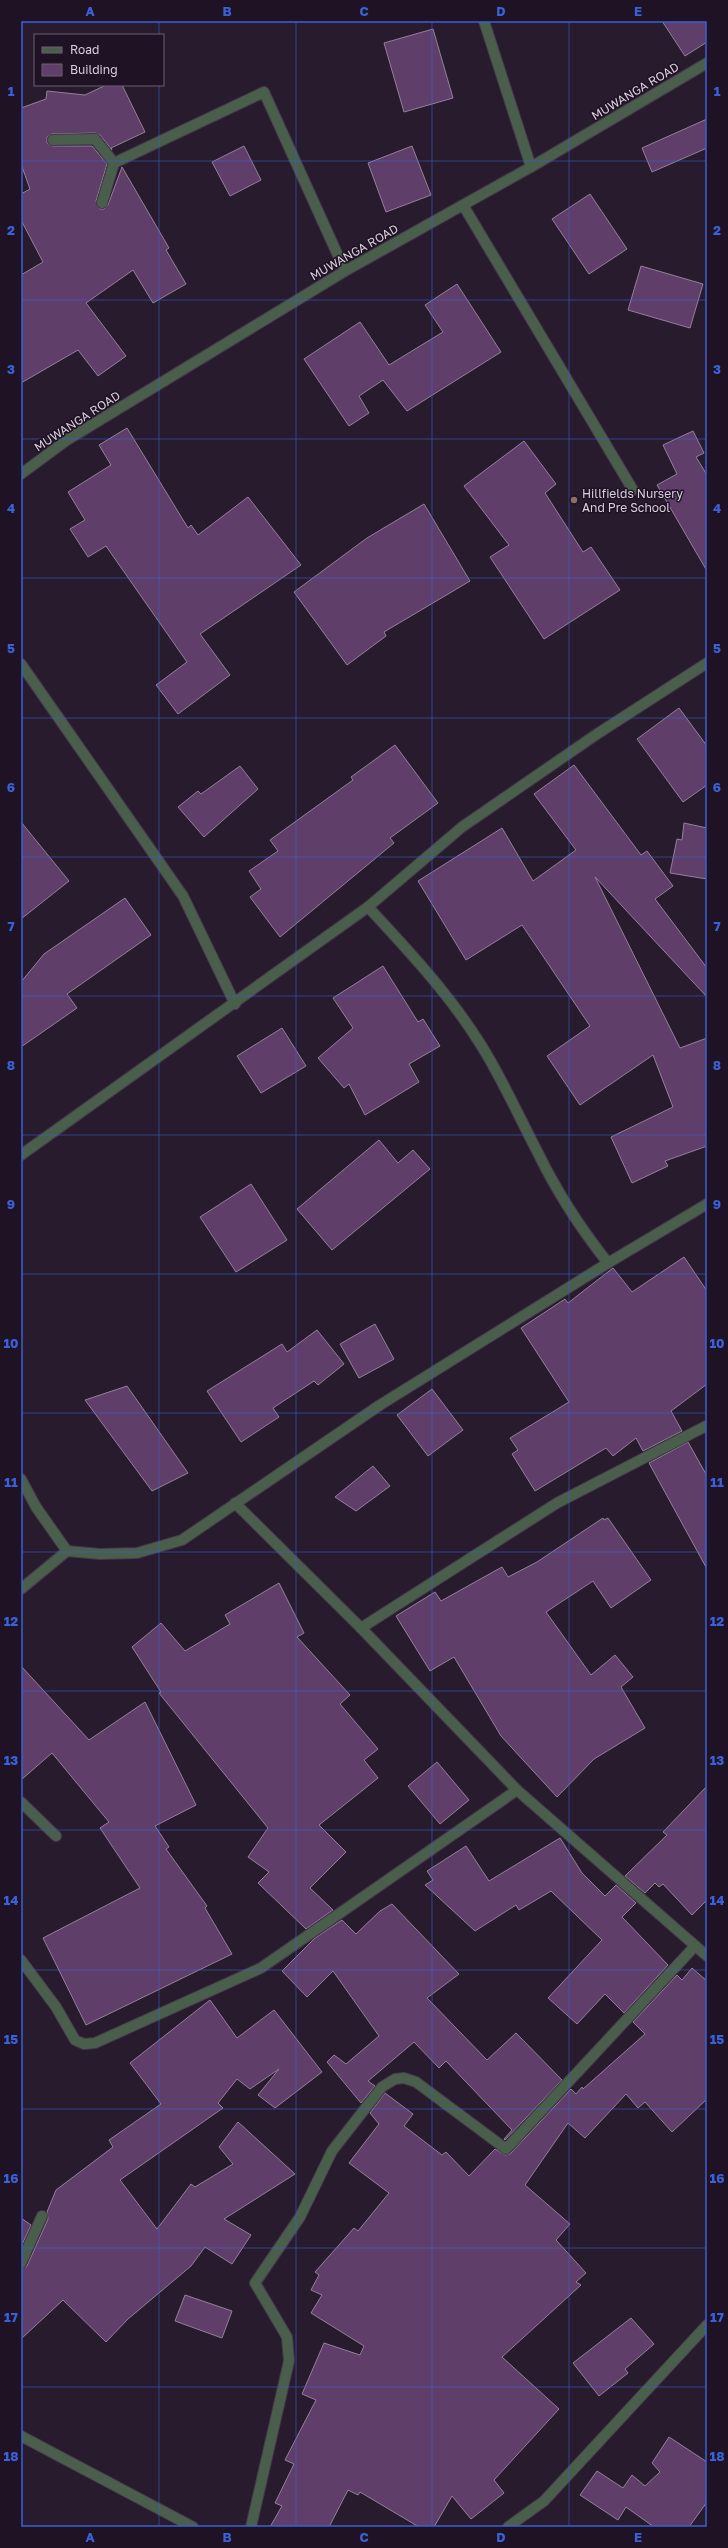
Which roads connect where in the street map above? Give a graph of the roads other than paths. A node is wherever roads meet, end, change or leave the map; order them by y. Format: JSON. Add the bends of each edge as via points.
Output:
{"nodes":[{"id":1,"x":484,"y":21,"type":"edge"},
{"id":2,"x":707,"y":63,"type":"edge"},
{"id":3,"x":53,"y":140,"type":"dead end"},
{"id":4,"x":114,"y":162,"type":"junction"},
{"id":5,"x":531,"y":167,"type":"junction"},
{"id":6,"x":102,"y":202,"type":"dead end"},
{"id":7,"x":463,"y":205,"type":"junction"},
{"id":8,"x":346,"y":271,"type":"junction"},
{"id":9,"x":21,"y":474,"type":"edge"},
{"id":10,"x":633,"y":490,"type":"dead end"},
{"id":11,"x":707,"y":663,"type":"edge"},
{"id":12,"x":22,"y":666,"type":"edge"},
{"id":13,"x":368,"y":907,"type":"junction"},
{"id":14,"x":235,"y":1004,"type":"junction"},
{"id":15,"x":21,"y":1155,"type":"edge"},
{"id":16,"x":707,"y":1204,"type":"edge"},
{"id":17,"x":608,"y":1263,"type":"junction"},
{"id":18,"x":706,"y":1426,"type":"edge"},
{"id":19,"x":21,"y":1479,"type":"edge"},
{"id":20,"x":235,"y":1503,"type":"junction"},
{"id":21,"x":67,"y":1551,"type":"junction"},
{"id":22,"x":21,"y":1589,"type":"edge"},
{"id":23,"x":361,"y":1628,"type":"junction"},
{"id":24,"x":517,"y":1790,"type":"junction"},
{"id":25,"x":21,"y":1802,"type":"edge"},
{"id":26,"x":56,"y":1836,"type":"dead end"},
{"id":27,"x":695,"y":1946,"type":"junction"},
{"id":28,"x":707,"y":1956,"type":"edge"},
{"id":29,"x":21,"y":1960,"type":"edge"},
{"id":30,"x":42,"y":2216,"type":"dead end"},
{"id":31,"x":21,"y":2263,"type":"edge"},
{"id":32,"x":707,"y":2325,"type":"edge"},
{"id":33,"x":21,"y":2436,"type":"edge"},
{"id":34,"x":193,"y":2527,"type":"edge"},
{"id":35,"x":251,"y":2527,"type":"edge"},
{"id":36,"x":508,"y":2527,"type":"edge"}],
"edges":[{"from":1,"to":5,"type":"street"},
{"from":2,"to":5,"type":"street","name":"MUWANGA ROAD"},
{"from":3,"to":4,"type":"street","via":[[95,138]]},
{"from":4,"to":6,"type":"street"},
{"from":4,"to":8,"type":"street","via":[[264,92]]},
{"from":5,"to":7,"type":"street","name":"MUWANGA ROAD"},
{"from":7,"to":8,"type":"street","name":"MUWANGA ROAD"},
{"from":7,"to":10,"type":"street"},
{"from":8,"to":9,"type":"street","name":"MUWANGA ROAD","via":[[67,440]]},
{"from":11,"to":13,"type":"street","via":[[597,734],[462,827]]},
{"from":12,"to":14,"type":"street","via":[[183,896]]},
{"from":13,"to":14,"type":"street"},
{"from":13,"to":17,"type":"street","via":[[415,958],[481,1044],[508,1092],[538,1155],[583,1231]]},
{"from":14,"to":15,"type":"street"},
{"from":16,"to":17,"type":"street"},
{"from":17,"to":20,"type":"street","via":[[380,1405]]},
{"from":18,"to":23,"type":"street","via":[[557,1502]]},
{"from":19,"to":21,"type":"street","via":[[36,1507]]},
{"from":20,"to":21,"type":"street","via":[[182,1540],[136,1553],[100,1554]]},
{"from":20,"to":23,"type":"street"},
{"from":21,"to":22,"type":"street"},
{"from":23,"to":24,"type":"street"},
{"from":24,"to":27,"type":"street"},
{"from":24,"to":29,"type":"street","via":[[261,1968],[95,2044],[84,2044],[75,2040],[56,2007]]},
{"from":25,"to":26,"type":"street"},
{"from":27,"to":28,"type":"street"},
{"from":27,"to":35,"type":"street","via":[[506,2149],[416,2082],[395,2078],[382,2087],[332,2151],[300,2217],[255,2283],[287,2337],[289,2361]]},
{"from":30,"to":31,"type":"street"},
{"from":32,"to":36,"type":"street","via":[[544,2501]]},
{"from":33,"to":34,"type":"street"}]}
